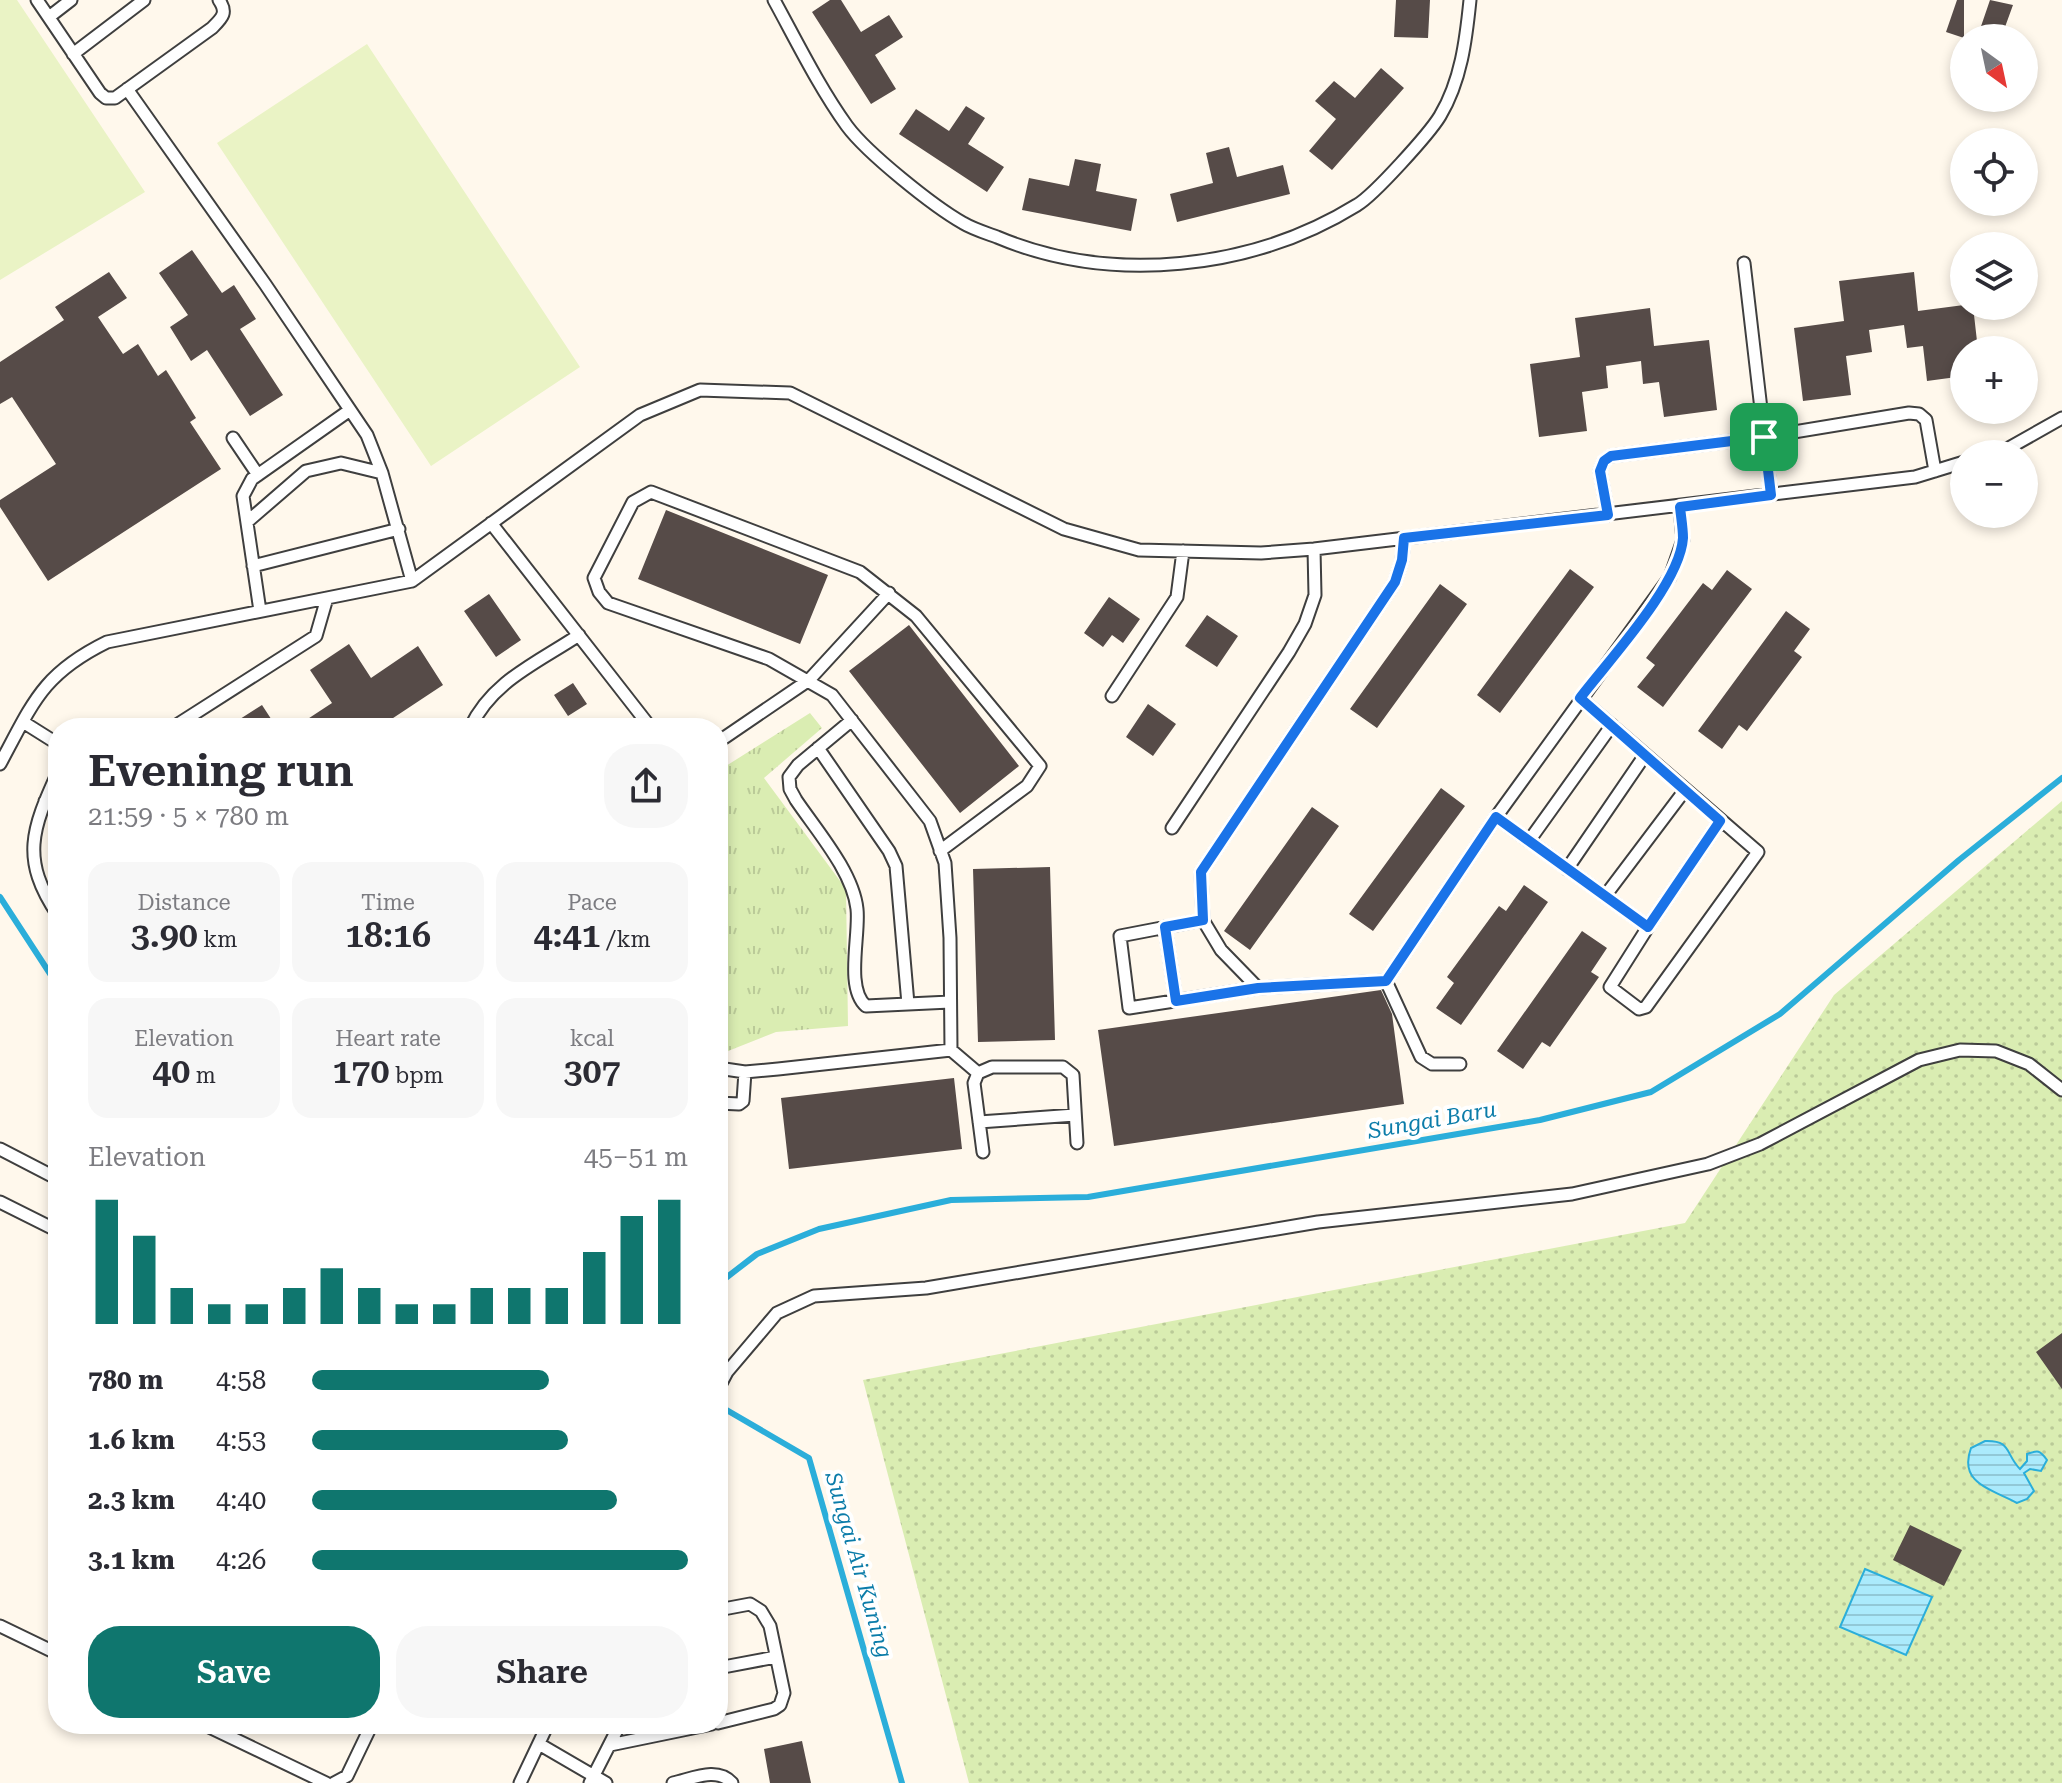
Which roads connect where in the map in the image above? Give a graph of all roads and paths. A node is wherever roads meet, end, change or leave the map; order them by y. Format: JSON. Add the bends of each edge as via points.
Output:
{"nodes":[{"id":1,"x":37,"y":0,"type":"edge"},
{"id":2,"x":71,"y":0,"type":"edge"},
{"id":3,"x":144,"y":0,"type":"edge"},
{"id":4,"x":219,"y":0,"type":"edge"},
{"id":5,"x":774,"y":0,"type":"edge"},
{"id":6,"x":1470,"y":0,"type":"edge"},
{"id":7,"x":49,"y":17,"type":"junction"},
{"id":8,"x":73,"y":54,"type":"junction"},
{"id":9,"x":127,"y":89,"type":"junction"},
{"id":10,"x":1744,"y":263,"type":"dead end"},
{"id":11,"x":350,"y":410,"type":"junction"},
{"id":12,"x":2062,"y":418,"type":"edge"},
{"id":13,"x":1764,"y":437,"type":"junction"},
{"id":14,"x":233,"y":438,"type":"dead end"},
{"id":15,"x":2023,"y":440,"type":"edge"},
{"id":16,"x":1950,"y":466,"type":"edge"},
{"id":17,"x":1935,"y":471,"type":"junction"},
{"id":18,"x":382,"y":473,"type":"junction"},
{"id":19,"x":258,"y":475,"type":"junction"},
{"id":20,"x":1771,"y":495,"type":"junction"},
{"id":21,"x":1680,"y":507,"type":"junction"},
{"id":22,"x":1608,"y":515,"type":"junction"},
{"id":23,"x":247,"y":522,"type":"junction"},
{"id":24,"x":491,"y":523,"type":"junction"},
{"id":25,"x":399,"y":529,"type":"junction"},
{"id":26,"x":1404,"y":538,"type":"junction"},
{"id":27,"x":1314,"y":549,"type":"junction"},
{"id":28,"x":1183,"y":551,"type":"junction"},
{"id":29,"x":253,"y":566,"type":"junction"},
{"id":30,"x":412,"y":581,"type":"junction"},
{"id":31,"x":889,"y":593,"type":"junction"},
{"id":32,"x":327,"y":598,"type":"junction"},
{"id":33,"x":260,"y":611,"type":"junction"},
{"id":34,"x":579,"y":635,"type":"junction"},
{"id":35,"x":809,"y":680,"type":"junction"},
{"id":36,"x":1112,"y":696,"type":"dead end"},
{"id":37,"x":1580,"y":698,"type":"junction"},
{"id":38,"x":188,"y":718,"type":"edge"},
{"id":39,"x":475,"y":718,"type":"edge"},
{"id":40,"x":639,"y":718,"type":"edge"},
{"id":41,"x":852,"y":720,"type":"junction"},
{"id":42,"x":23,"y":722,"type":"junction"},
{"id":43,"x":1612,"y":725,"type":"junction"},
{"id":44,"x":728,"y":735,"type":"edge"},
{"id":45,"x":48,"y":738,"type":"edge"},
{"id":46,"x":818,"y":748,"type":"junction"},
{"id":47,"x":1645,"y":755,"type":"junction"},
{"id":48,"x":0,"y":764,"type":"edge"},
{"id":49,"x":1685,"y":790,"type":"junction"},
{"id":50,"x":48,"y":794,"type":"edge"},
{"id":51,"x":45,"y":801,"type":"junction"},
{"id":52,"x":48,"y":803,"type":"edge"},
{"id":53,"x":1496,"y":817,"type":"junction"},
{"id":54,"x":1720,"y":821,"type":"junction"},
{"id":55,"x":1172,"y":828,"type":"dead end"},
{"id":56,"x":1529,"y":841,"type":"junction"},
{"id":57,"x":940,"y":851,"type":"junction"},
{"id":58,"x":1567,"y":869,"type":"junction"},
{"id":59,"x":1605,"y":896,"type":"junction"},
{"id":60,"x":48,"y":900,"type":"edge"},
{"id":61,"x":1203,"y":920,"type":"junction"},
{"id":62,"x":1165,"y":927,"type":"junction"},
{"id":63,"x":1648,"y":927,"type":"junction"},
{"id":64,"x":1386,"y":981,"type":"junction"},
{"id":65,"x":1258,"y":988,"type":"junction"},
{"id":66,"x":1176,"y":1001,"type":"junction"},
{"id":67,"x":950,"y":1002,"type":"junction"},
{"id":68,"x":908,"y":1004,"type":"junction"},
{"id":69,"x":951,"y":1050,"type":"junction"},
{"id":70,"x":1460,"y":1064,"type":"dead end"},
{"id":71,"x":728,"y":1069,"type":"edge"},
{"id":72,"x":745,"y":1072,"type":"junction"},
{"id":73,"x":978,"y":1073,"type":"junction"},
{"id":74,"x":2062,"y":1090,"type":"edge"},
{"id":75,"x":728,"y":1103,"type":"edge"},
{"id":76,"x":1075,"y":1115,"type":"junction"},
{"id":77,"x":979,"y":1122,"type":"junction"},
{"id":78,"x":1077,"y":1143,"type":"dead end"},
{"id":79,"x":0,"y":1149,"type":"edge"},
{"id":80,"x":983,"y":1152,"type":"dead end"},
{"id":81,"x":48,"y":1174,"type":"edge"},
{"id":82,"x":0,"y":1202,"type":"edge"},
{"id":83,"x":48,"y":1226,"type":"edge"},
{"id":84,"x":728,"y":1371,"type":"edge"},
{"id":85,"x":728,"y":1608,"type":"edge"},
{"id":86,"x":0,"y":1626,"type":"edge"},
{"id":87,"x":48,"y":1649,"type":"edge"},
{"id":88,"x":776,"y":1657,"type":"junction"},
{"id":89,"x":728,"y":1666,"type":"edge"},
{"id":90,"x":728,"y":1720,"type":"edge"},
{"id":91,"x":224,"y":1734,"type":"edge"},
{"id":92,"x":367,"y":1734,"type":"edge"},
{"id":93,"x":544,"y":1734,"type":"edge"},
{"id":94,"x":615,"y":1734,"type":"edge"},
{"id":95,"x":662,"y":1734,"type":"edge"},
{"id":96,"x":228,"y":1736,"type":"joint"},
{"id":97,"x":539,"y":1744,"type":"junction"},
{"id":98,"x":610,"y":1745,"type":"junction"},
{"id":99,"x":593,"y":1779,"type":"edge"},
{"id":100,"x":326,"y":1783,"type":"edge"},
{"id":101,"x":334,"y":1783,"type":"edge"},
{"id":102,"x":520,"y":1783,"type":"edge"},
{"id":103,"x":606,"y":1783,"type":"edge"},
{"id":104,"x":673,"y":1783,"type":"edge"},
{"id":105,"x":732,"y":1783,"type":"edge"}],
"edges":[{"from":1,"to":7,"type":"lane"},
{"from":2,"to":7,"type":"lane"},
{"from":3,"to":8,"type":"lane"},
{"from":4,"to":9,"type":"lane","via":[[224,15],[212,28]]},
{"from":5,"to":6,"type":"lane","via":[[848,127],[895,172],[963,223],[1074,261],[1146,266],[1219,258],[1297,236],[1360,203],[1440,116],[1464,59]]},
{"from":7,"to":8,"type":"lane"},
{"from":8,"to":9,"type":"lane","via":[[106,98]]},
{"from":9,"to":11,"type":"lane"},
{"from":10,"to":13,"type":"lane"},
{"from":11,"to":18,"type":"lane"},
{"from":11,"to":19,"type":"lane"},
{"from":12,"to":15,"type":"lane"},
{"from":13,"to":17,"type":"lane","via":[[1919,414],[1926,420]]},
{"from":13,"to":20,"type":"lane"},
{"from":13,"to":22,"type":"lane","via":[[1611,456],[1600,471]]},
{"from":14,"to":19,"type":"lane"},
{"from":16,"to":17,"type":"lane"},
{"from":17,"to":20,"type":"lane"},
{"from":18,"to":23,"type":"lane","via":[[341,463],[306,471]]},
{"from":18,"to":25,"type":"lane"},
{"from":19,"to":23,"type":"lane","via":[[243,496]]},
{"from":20,"to":21,"type":"lane"},
{"from":21,"to":22,"type":"lane"},
{"from":21,"to":37,"type":"lane","via":[[1683,540],[1670,577]]},
{"from":22,"to":26,"type":"lane"},
{"from":23,"to":29,"type":"lane"},
{"from":24,"to":28,"type":"lane","via":[[640,415],[700,390],[790,393],[1064,529],[1139,550]]},
{"from":24,"to":30,"type":"lane"},
{"from":24,"to":34,"type":"lane"},
{"from":25,"to":29,"type":"lane"},
{"from":25,"to":30,"type":"lane"},
{"from":26,"to":27,"type":"lane"},
{"from":26,"to":61,"type":"lane","via":[[1395,582],[1201,872]]},
{"from":27,"to":28,"type":"lane"},
{"from":27,"to":55,"type":"lane","via":[[1315,595],[1305,624]]},
{"from":28,"to":36,"type":"lane","via":[[1177,597]]},
{"from":29,"to":33,"type":"lane"},
{"from":30,"to":32,"type":"lane"},
{"from":31,"to":35,"type":"lane"},
{"from":31,"to":35,"type":"lane","via":[[860,572],[651,492],[633,502],[594,578],[608,603],[769,659]]},
{"from":31,"to":57,"type":"lane","via":[[916,616],[1040,766],[1027,786]]},
{"from":32,"to":33,"type":"lane"},
{"from":32,"to":38,"type":"lane","via":[[316,636]]},
{"from":33,"to":42,"type":"lane","via":[[107,642],[52,677]]},
{"from":34,"to":39,"type":"lane","via":[[495,690]]},
{"from":34,"to":40,"type":"lane"},
{"from":35,"to":41,"type":"lane","via":[[832,695]]},
{"from":35,"to":44,"type":"lane"},
{"from":37,"to":43,"type":"lane"},
{"from":37,"to":53,"type":"lane"},
{"from":41,"to":46,"type":"lane"},
{"from":41,"to":57,"type":"lane","via":[[930,821]]},
{"from":42,"to":45,"type":"lane"},
{"from":42,"to":48,"type":"lane"},
{"from":43,"to":47,"type":"lane"},
{"from":43,"to":56,"type":"lane"},
{"from":46,"to":68,"type":"lane","via":[[896,866]]},
{"from":46,"to":68,"type":"lane","via":[[789,777],[790,789],[854,893],[855,985],[860,1000],[866,1006]]},
{"from":47,"to":49,"type":"lane"},
{"from":47,"to":58,"type":"lane"},
{"from":49,"to":54,"type":"lane"},
{"from":49,"to":59,"type":"lane"},
{"from":50,"to":51,"type":"lane"},
{"from":51,"to":52,"type":"lane"},
{"from":51,"to":60,"type":"lane","via":[[36,826],[35,872]]},
{"from":53,"to":56,"type":"lane"},
{"from":53,"to":64,"type":"lane"},
{"from":54,"to":63,"type":"lane"},
{"from":54,"to":63,"type":"lane","via":[[1758,852],[1646,1007],[1639,1009],[1610,987]]},
{"from":56,"to":58,"type":"lane"},
{"from":57,"to":67,"type":"lane","via":[[948,908]]},
{"from":58,"to":59,"type":"lane"},
{"from":59,"to":63,"type":"lane"},
{"from":61,"to":62,"type":"lane"},
{"from":61,"to":65,"type":"lane","via":[[1221,950]]},
{"from":62,"to":66,"type":"lane"},
{"from":62,"to":66,"type":"lane","via":[[1120,936],[1129,1008]]},
{"from":64,"to":65,"type":"lane"},
{"from":64,"to":70,"type":"lane","via":[[1421,1057],[1432,1064]]},
{"from":65,"to":66,"type":"lane"},
{"from":67,"to":68,"type":"lane"},
{"from":67,"to":69,"type":"lane"},
{"from":69,"to":72,"type":"lane"},
{"from":69,"to":73,"type":"lane"},
{"from":71,"to":72,"type":"lane"},
{"from":72,"to":75,"type":"lane","via":[[743,1101]]},
{"from":73,"to":76,"type":"lane","via":[[992,1067],[1063,1067],[1073,1075]]},
{"from":73,"to":77,"type":"lane","via":[[974,1083]]},
{"from":74,"to":84,"type":"lane","via":[[2029,1064],[1996,1051],[1960,1050],[1919,1060],[1760,1144],[1708,1164],[1587,1190],[1318,1222],[926,1288],[814,1296],[777,1313]]},
{"from":76,"to":77,"type":"lane"},
{"from":76,"to":78,"type":"lane"},
{"from":77,"to":80,"type":"lane"},
{"from":79,"to":81,"type":"lane"},
{"from":82,"to":83,"type":"lane"},
{"from":85,"to":88,"type":"lane","via":[[750,1604],[761,1611]]},
{"from":86,"to":87,"type":"lane"},
{"from":88,"to":89,"type":"lane"},
{"from":88,"to":90,"type":"lane","via":[[784,1693],[780,1705]]},
{"from":91,"to":96,"type":"lane"},
{"from":92,"to":101,"type":"lane","via":[[347,1776]]},
{"from":93,"to":97,"type":"lane"},
{"from":94,"to":98,"type":"lane"},
{"from":95,"to":98,"type":"lane"},
{"from":96,"to":100,"type":"lane"},
{"from":97,"to":99,"type":"lane"},
{"from":97,"to":102,"type":"lane"},
{"from":98,"to":99,"type":"lane"},
{"from":99,"to":103,"type":"lane"},
{"from":104,"to":105,"type":"lane","via":[[712,1774]]}]}
